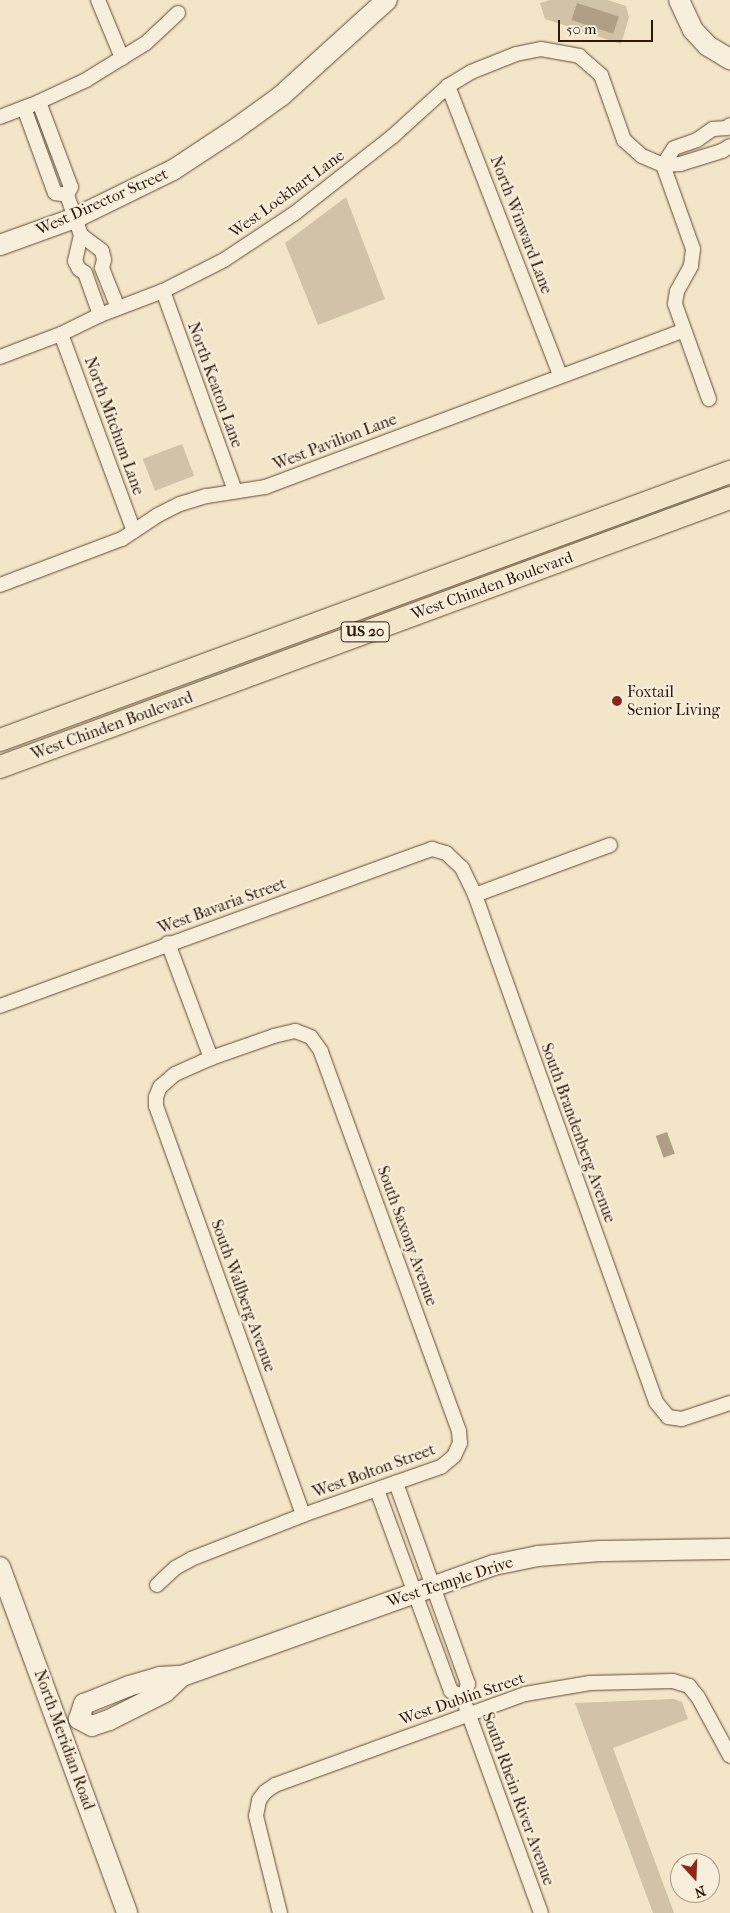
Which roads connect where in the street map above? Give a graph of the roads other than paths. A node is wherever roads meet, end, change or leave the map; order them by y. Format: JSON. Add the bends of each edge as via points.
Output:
{"nodes":[{"id":1,"x":98,"y":0,"type":"edge"},
{"id":2,"x":387,"y":0,"type":"edge"},
{"id":3,"x":679,"y":0,"type":"edge"},
{"id":4,"x":178,"y":14,"type":"dead end"},
{"id":5,"x":122,"y":58,"type":"junction"},
{"id":6,"x":730,"y":60,"type":"edge"},
{"id":7,"x":448,"y":86,"type":"junction"},
{"id":8,"x":39,"y":102,"type":"junction"},
{"id":9,"x":24,"y":108,"type":"junction"},
{"id":10,"x":0,"y":117,"type":"edge"},
{"id":11,"x":730,"y":125,"type":"edge"},
{"id":12,"x":730,"y":146,"type":"edge"},
{"id":13,"x":663,"y":165,"type":"junction"},
{"id":14,"x":67,"y":195,"type":"junction"},
{"id":15,"x":78,"y":227,"type":"junction"},
{"id":16,"x":0,"y":245,"type":"edge"},
{"id":17,"x":163,"y":291,"type":"junction"},
{"id":18,"x":118,"y":308,"type":"junction"},
{"id":19,"x":100,"y":315,"type":"junction"},
{"id":20,"x":684,"y":330,"type":"junction"},
{"id":21,"x":61,"y":334,"type":"junction"},
{"id":22,"x":0,"y":356,"type":"edge"},
{"id":23,"x":560,"y":375,"type":"junction"},
{"id":24,"x":709,"y":399,"type":"dead end"},
{"id":25,"x":730,"y":472,"type":"edge"},
{"id":26,"x":235,"y":491,"type":"junction"},
{"id":27,"x":730,"y":498,"type":"edge"},
{"id":28,"x":134,"y":531,"type":"junction"},
{"id":29,"x":0,"y":585,"type":"edge"},
{"id":30,"x":0,"y":740,"type":"edge"},
{"id":31,"x":0,"y":767,"type":"edge"},
{"id":32,"x":610,"y":845,"type":"dead end"},
{"id":33,"x":455,"y":860,"type":"joint"},
{"id":34,"x":475,"y":895,"type":"junction"},
{"id":35,"x":168,"y":943,"type":"junction"},
{"id":36,"x":0,"y":1006,"type":"edge"},
{"id":37,"x":211,"y":1058,"type":"junction"},
{"id":38,"x":730,"y":1403,"type":"edge"},
{"id":39,"x":454,"y":1456,"type":"joint"},
{"id":40,"x":396,"y":1483,"type":"junction"},
{"id":41,"x":377,"y":1490,"type":"junction"},
{"id":42,"x":302,"y":1515,"type":"junction"},
{"id":43,"x":730,"y":1549,"type":"edge"},
{"id":44,"x":0,"y":1567,"type":"edge"},
{"id":45,"x":158,"y":1585,"type":"dead end"},
{"id":46,"x":424,"y":1589,"type":"junction"},
{"id":47,"x":464,"y":1697,"type":"junction"},
{"id":48,"x":468,"y":1715,"type":"junction"},
{"id":49,"x":58,"y":1726,"type":"junction"},
{"id":50,"x":730,"y":1756,"type":"edge"},
{"id":51,"x":127,"y":1913,"type":"edge"},
{"id":52,"x":280,"y":1913,"type":"edge"},
{"id":53,"x":541,"y":1913,"type":"edge"}],
"edges":[{"from":1,"to":5,"type":"street"},
{"from":2,"to":15,"type":"street","name":"West Director Street","via":[[281,96],[173,170]]},
{"from":3,"to":6,"type":"street","via":[[693,30],[708,46]]},
{"from":4,"to":5,"type":"street"},
{"from":5,"to":8,"type":"street","via":[[86,80]]},
{"from":7,"to":13,"type":"street","name":"West Lockhart Lane","via":[[471,72],[516,54],[541,49],[579,56],[601,75],[624,140],[642,156]]},
{"from":7,"to":17,"type":"street","name":"West Lockhart Lane","via":[[392,137],[295,213],[224,260]]},
{"from":7,"to":23,"type":"street","name":"North Winward Lane"},
{"from":8,"to":9,"type":"street"},
{"from":8,"to":14,"type":"street","via":[[71,187]]},
{"from":9,"to":10,"type":"street"},
{"from":9,"to":14,"type":"street","via":[[56,193]]},
{"from":11,"to":13,"type":"street","via":[[674,148]]},
{"from":12,"to":13,"type":"street","via":[[680,164]]},
{"from":13,"to":20,"type":"street","via":[[693,249],[691,266],[677,291],[675,304]]},
{"from":14,"to":15,"type":"street"},
{"from":15,"to":16,"type":"street","name":"West Director Street"},
{"from":15,"to":18,"type":"street","via":[[102,251],[102,268]]},
{"from":15,"to":19,"type":"street","via":[[75,261],[85,273]]},
{"from":17,"to":18,"type":"street","name":"West Lockhart Lane"},
{"from":17,"to":26,"type":"street","name":"North Keaton Lane"},
{"from":18,"to":19,"type":"street","name":"West Lockhart Lane"},
{"from":19,"to":21,"type":"street","name":"West Lockhart Lane"},
{"from":20,"to":23,"type":"street","name":"West Pavilion Lane"},
{"from":20,"to":24,"type":"street"},
{"from":21,"to":22,"type":"street","name":"West Lockhart Lane"},
{"from":21,"to":28,"type":"street","name":"North Mitchum Lane"},
{"from":23,"to":26,"type":"street","name":"West Pavilion Lane","via":[[265,487],[247,492]]},
{"from":25,"to":30,"type":"main road","name":"West Chinden Boulevard","number":"US 20"},
{"from":26,"to":28,"type":"street","name":"West Pavilion Lane","via":[[180,504]]},
{"from":27,"to":31,"type":"main road","name":"West Chinden Boulevard","number":"US 20"},
{"from":28,"to":29,"type":"street","name":"West Pavilion Lane","via":[[122,539]]},
{"from":32,"to":34,"type":"street"},
{"from":33,"to":34,"type":"street","name":"South Brandenberg Avenue"},
{"from":33,"to":35,"type":"street","name":"West Bavaria Street","via":[[436,849],[427,850]]},
{"from":34,"to":38,"type":"street","name":"South Brandenberg Avenue","via":[[656,1402],[668,1417],[682,1419]]},
{"from":35,"to":36,"type":"street","name":"West Bavaria Street"},
{"from":35,"to":37,"type":"street"},
{"from":37,"to":39,"type":"street","name":"South Saxony Avenue","via":[[295,1031],[316,1043],[459,1431],[460,1443]]},
{"from":37,"to":42,"type":"street","name":"South Wallberg Avenue","via":[[175,1074],[160,1087],[156,1106]]},
{"from":39,"to":40,"type":"street","name":"West Bolton Street","via":[[442,1467]]},
{"from":40,"to":41,"type":"street","name":"West Bolton Street"},
{"from":40,"to":46,"type":"street","name":"South Rhein River Avenue"},
{"from":41,"to":42,"type":"street","name":"West Bolton Street"},
{"from":41,"to":46,"type":"street","name":"South Rhein River Avenue"},
{"from":42,"to":45,"type":"street","name":"West Bolton Street","via":[[191,1560],[170,1572]]},
{"from":43,"to":46,"type":"street","name":"West Temple Drive","via":[[600,1551],[538,1556],[494,1565]]},
{"from":44,"to":49,"type":"street","name":"North Meridian Road"},
{"from":46,"to":47,"type":"street","name":"South Rhein River Avenue","via":[[468,1684]]},
{"from":46,"to":47,"type":"street","name":"South Rhein River Avenue","via":[[452,1691]]},
{"from":46,"to":49,"type":"street","name":"West Temple Drive","via":[[182,1676],[165,1692],[109,1720],[92,1726],[79,1718]]},
{"from":47,"to":48,"type":"street","name":"South Rhein River Avenue"},
{"from":48,"to":50,"type":"street","name":"West Dublin Street","via":[[524,1694],[590,1683],[673,1681],[689,1686]]},
{"from":48,"to":52,"type":"street","name":"West Dublin Street","via":[[275,1786],[259,1800],[256,1816]]},
{"from":48,"to":53,"type":"street","name":"South Rhein River Avenue"},
{"from":49,"to":51,"type":"street","name":"North Meridian Road"}]}
